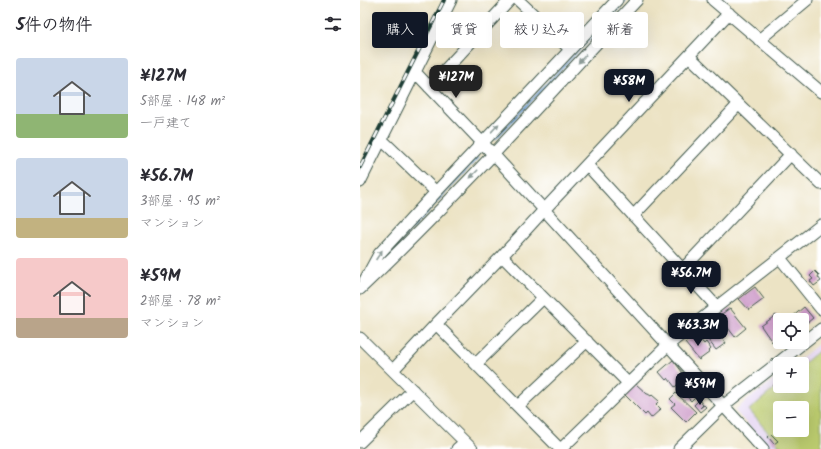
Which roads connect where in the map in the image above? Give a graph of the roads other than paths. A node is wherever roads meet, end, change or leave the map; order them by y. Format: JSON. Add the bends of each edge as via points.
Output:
{"nodes":[{"id":1,"x":451,"y":0,"type":"edge"},
{"id":2,"x":510,"y":0,"type":"edge"},
{"id":3,"x":518,"y":0,"type":"edge"},
{"id":4,"x":617,"y":0,"type":"edge"},
{"id":5,"x":637,"y":0,"type":"edge"},
{"id":6,"x":714,"y":0,"type":"edge"},
{"id":7,"x":807,"y":0,"type":"edge"},
{"id":8,"x":729,"y":13,"type":"junction"},
{"id":9,"x":759,"y":40,"type":"junction"},
{"id":10,"x":570,"y":49,"type":"junction"},
{"id":11,"x":689,"y":56,"type":"junction"},
{"id":12,"x":415,"y":72,"type":"junction"},
{"id":13,"x":429,"y":87,"type":"junction"},
{"id":14,"x":820,"y":90,"type":"edge"},
{"id":15,"x":738,"y":105,"type":"junction"},
{"id":16,"x":381,"y":140,"type":"junction"},
{"id":17,"x":481,"y":143,"type":"junction"},
{"id":18,"x":493,"y":154,"type":"junction"},
{"id":19,"x":791,"y":154,"type":"junction"},
{"id":20,"x":587,"y":165,"type":"junction"},
{"id":21,"x":360,"y":182,"type":"edge"},
{"id":22,"x":821,"y":184,"type":"edge"},
{"id":23,"x":436,"y":192,"type":"junction"},
{"id":24,"x":544,"y":210,"type":"junction"},
{"id":25,"x":633,"y":216,"type":"junction"},
{"id":26,"x":821,"y":225,"type":"edge"},
{"id":27,"x":502,"y":256,"type":"junction"},
{"id":28,"x":780,"y":258,"type":"junction"},
{"id":29,"x":683,"y":269,"type":"junction"},
{"id":30,"x":360,"y":289,"type":"edge"},
{"id":31,"x":543,"y":298,"type":"junction"},
{"id":32,"x":716,"y":306,"type":"junction"},
{"id":33,"x":821,"y":309,"type":"edge"},
{"id":34,"x":436,"y":324,"type":"junction"},
{"id":35,"x":821,"y":329,"type":"edge"},
{"id":36,"x":360,"y":338,"type":"edge"},
{"id":37,"x":587,"y":341,"type":"junction"},
{"id":38,"x":668,"y":346,"type":"junction"},
{"id":39,"x":476,"y":364,"type":"junction"},
{"id":40,"x":393,"y":370,"type":"junction"},
{"id":41,"x":628,"y":383,"type":"junction"},
{"id":42,"x":413,"y":390,"type":"junction"},
{"id":43,"x":724,"y":405,"type":"junction"},
{"id":44,"x":518,"y":406,"type":"junction"},
{"id":45,"x":360,"y":442,"type":"edge"},
{"id":46,"x":465,"y":447,"type":"edge"},
{"id":47,"x":560,"y":449,"type":"edge"},
{"id":48,"x":679,"y":449,"type":"edge"},
{"id":49,"x":763,"y":449,"type":"edge"}],
"edges":[{"from":1,"to":12,"type":"street"},
{"from":2,"to":13,"type":"street"},
{"from":3,"to":10,"type":"street"},
{"from":4,"to":10,"type":"street"},
{"from":5,"to":18,"type":"street","one_way":true},
{"from":6,"to":8,"type":"street"},
{"from":7,"to":9,"type":"street"},
{"from":8,"to":9,"type":"street"},
{"from":8,"to":11,"type":"street"},
{"from":9,"to":14,"type":"street"},
{"from":17,"to":10,"type":"street","one_way":true},
{"from":11,"to":15,"type":"street"},
{"from":11,"to":20,"type":"street"},
{"from":12,"to":13,"type":"street"},
{"from":12,"to":16,"type":"street"},
{"from":13,"to":17,"type":"street"},
{"from":15,"to":19,"type":"street"},
{"from":15,"to":25,"type":"street"},
{"from":16,"to":21,"type":"street"},
{"from":16,"to":23,"type":"street"},
{"from":17,"to":18,"type":"street"},
{"from":17,"to":23,"type":"street"},
{"from":18,"to":24,"type":"street"},
{"from":18,"to":30,"type":"street","one_way":true},
{"from":19,"to":22,"type":"street"},
{"from":19,"to":29,"type":"street"},
{"from":20,"to":24,"type":"street"},
{"from":20,"to":25,"type":"street"},
{"from":30,"to":23,"type":"street","one_way":true,"via":[[379,254]]},
{"from":24,"to":27,"type":"street"},
{"from":24,"to":38,"type":"street"},
{"from":25,"to":29,"type":"street"},
{"from":26,"to":28,"type":"street"},
{"from":27,"to":31,"type":"street"},
{"from":27,"to":34,"type":"street"},
{"from":28,"to":32,"type":"street"},
{"from":28,"to":33,"type":"street"},
{"from":29,"to":32,"type":"street"},
{"from":31,"to":37,"type":"street"},
{"from":31,"to":39,"type":"street"},
{"from":32,"to":38,"type":"street"},
{"from":34,"to":39,"type":"street"},
{"from":34,"to":40,"type":"street"},
{"from":35,"to":43,"type":"street"},
{"from":36,"to":40,"type":"street"},
{"from":37,"to":41,"type":"street"},
{"from":37,"to":44,"type":"street"},
{"from":38,"to":41,"type":"street"},
{"from":38,"to":43,"type":"street"},
{"from":39,"to":44,"type":"street"},
{"from":40,"to":42,"type":"street"},
{"from":41,"to":47,"type":"street"},
{"from":42,"to":45,"type":"street"},
{"from":42,"to":46,"type":"street"},
{"from":43,"to":48,"type":"street"},
{"from":43,"to":49,"type":"street"},
{"from":44,"to":47,"type":"street"}]}
